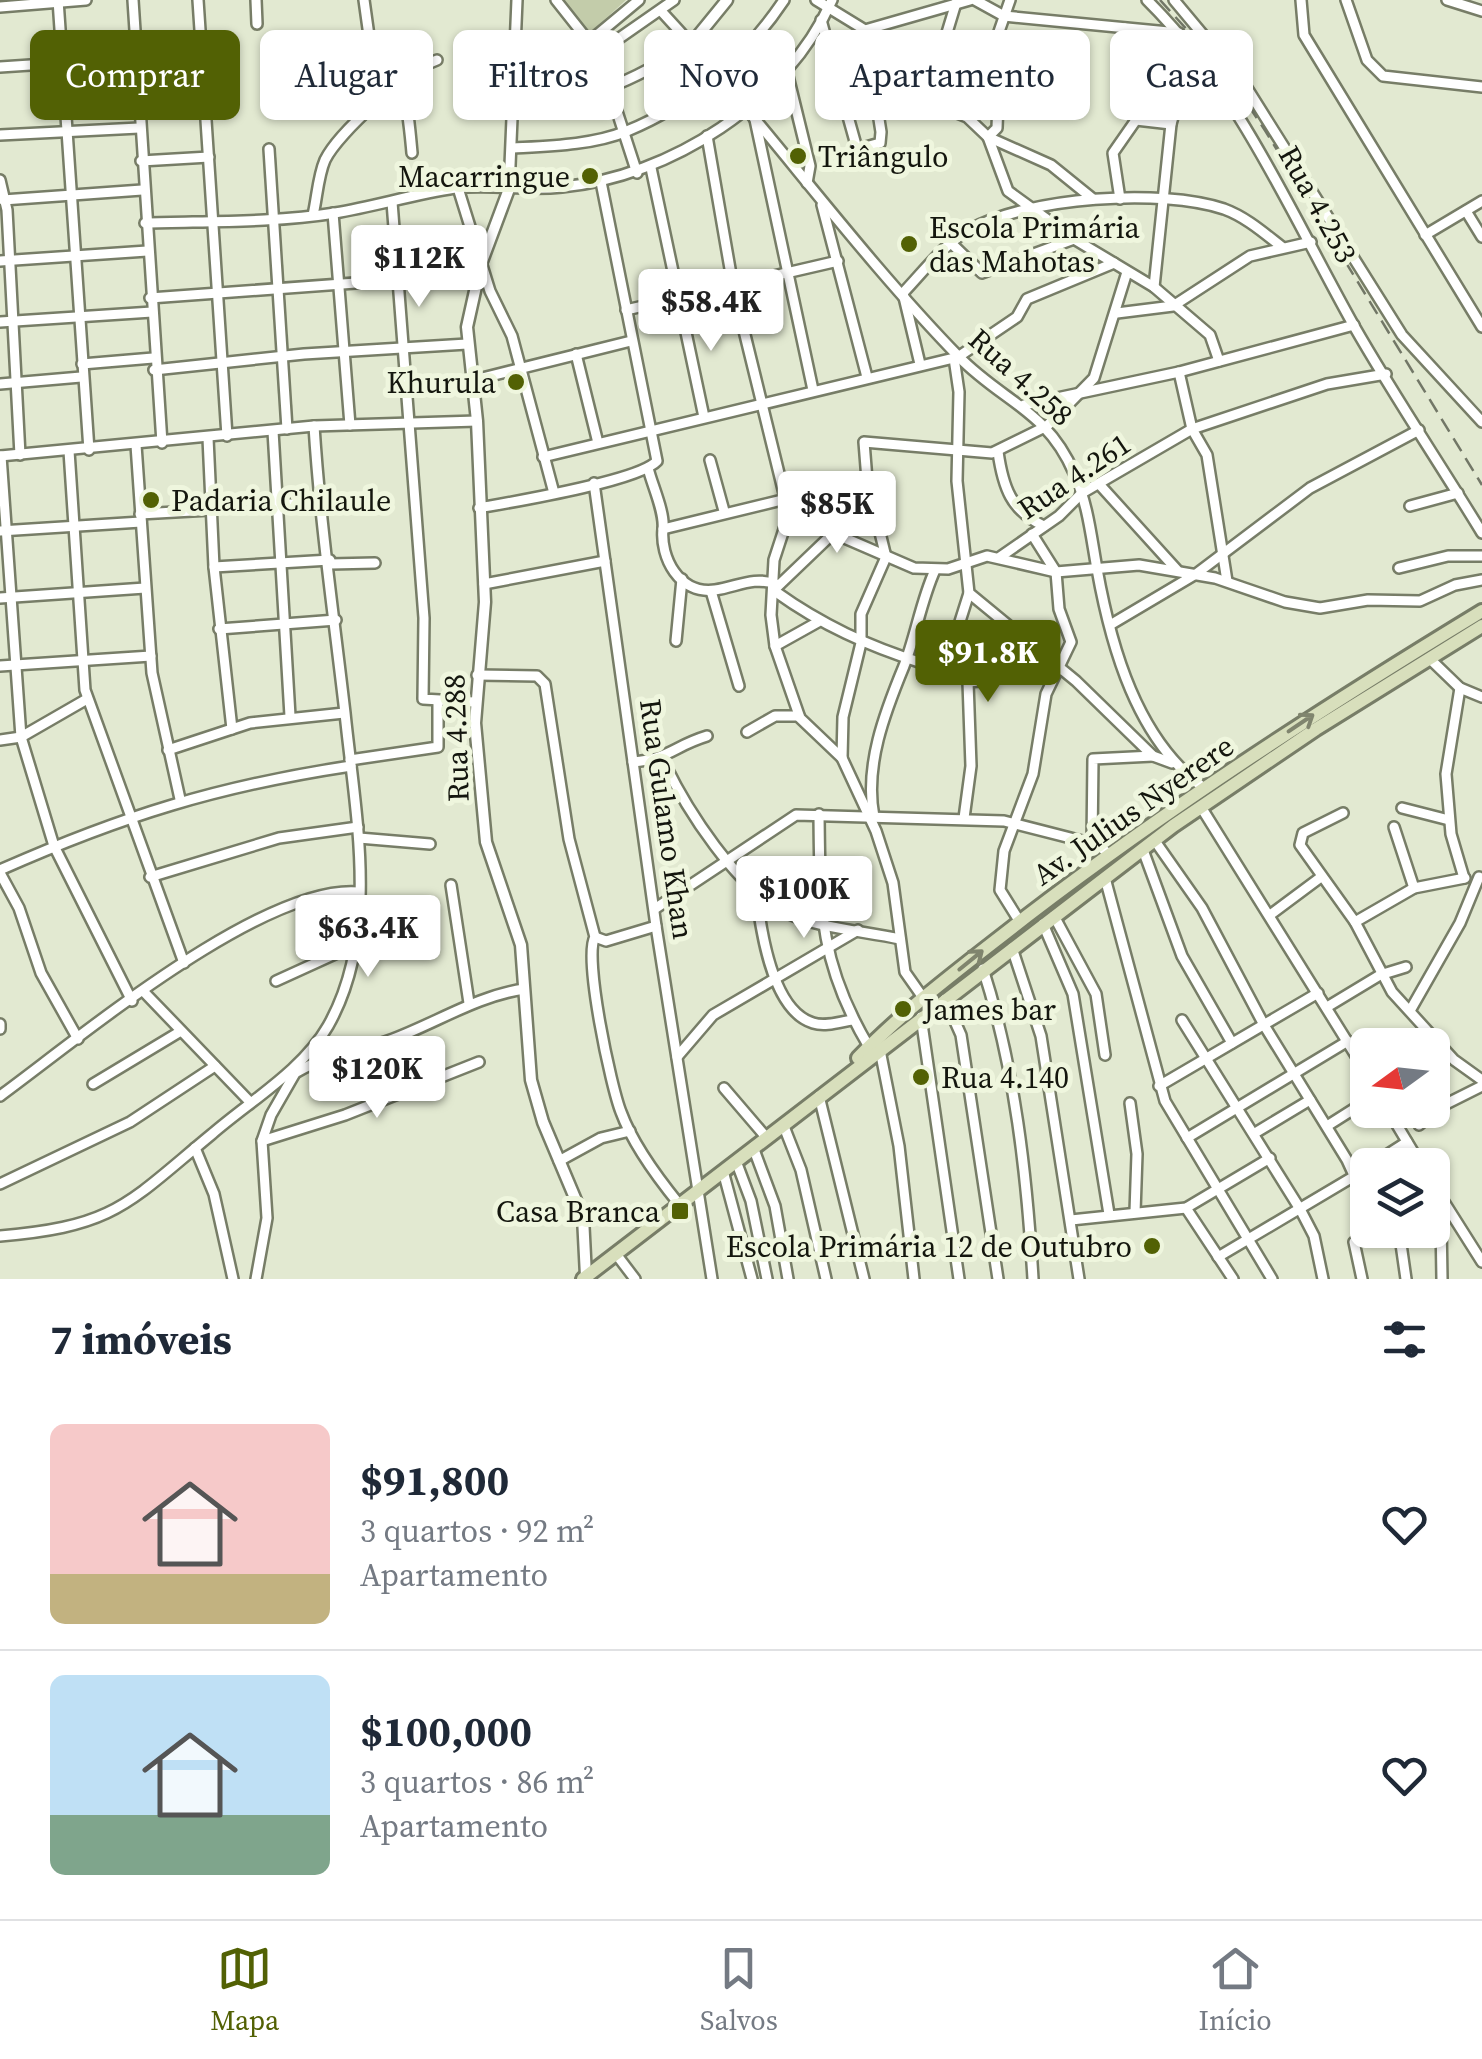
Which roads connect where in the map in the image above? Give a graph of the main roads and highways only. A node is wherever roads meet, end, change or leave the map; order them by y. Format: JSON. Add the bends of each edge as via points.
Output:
{"nodes":[{"id":1,"x":1482,"y":612,"type":"edge"},
{"id":2,"x":1482,"y":626,"type":"edge"},
{"id":3,"x":874,"y":1049,"type":"junction"},
{"id":4,"x":590,"y":1276,"type":"edge"}],
"edges":[{"from":3,"to":1,"type":"main road","name":"Av. Julius Nyerere","one_way":true,"via":[[924,999],[1110,855],[1328,704]]},
{"from":2,"to":3,"type":"main road","name":"Av. Julius Nyerere","via":[[1201,807]]},
{"from":3,"to":4,"type":"main road","name":"Av. Julius Nyerere"}]}
